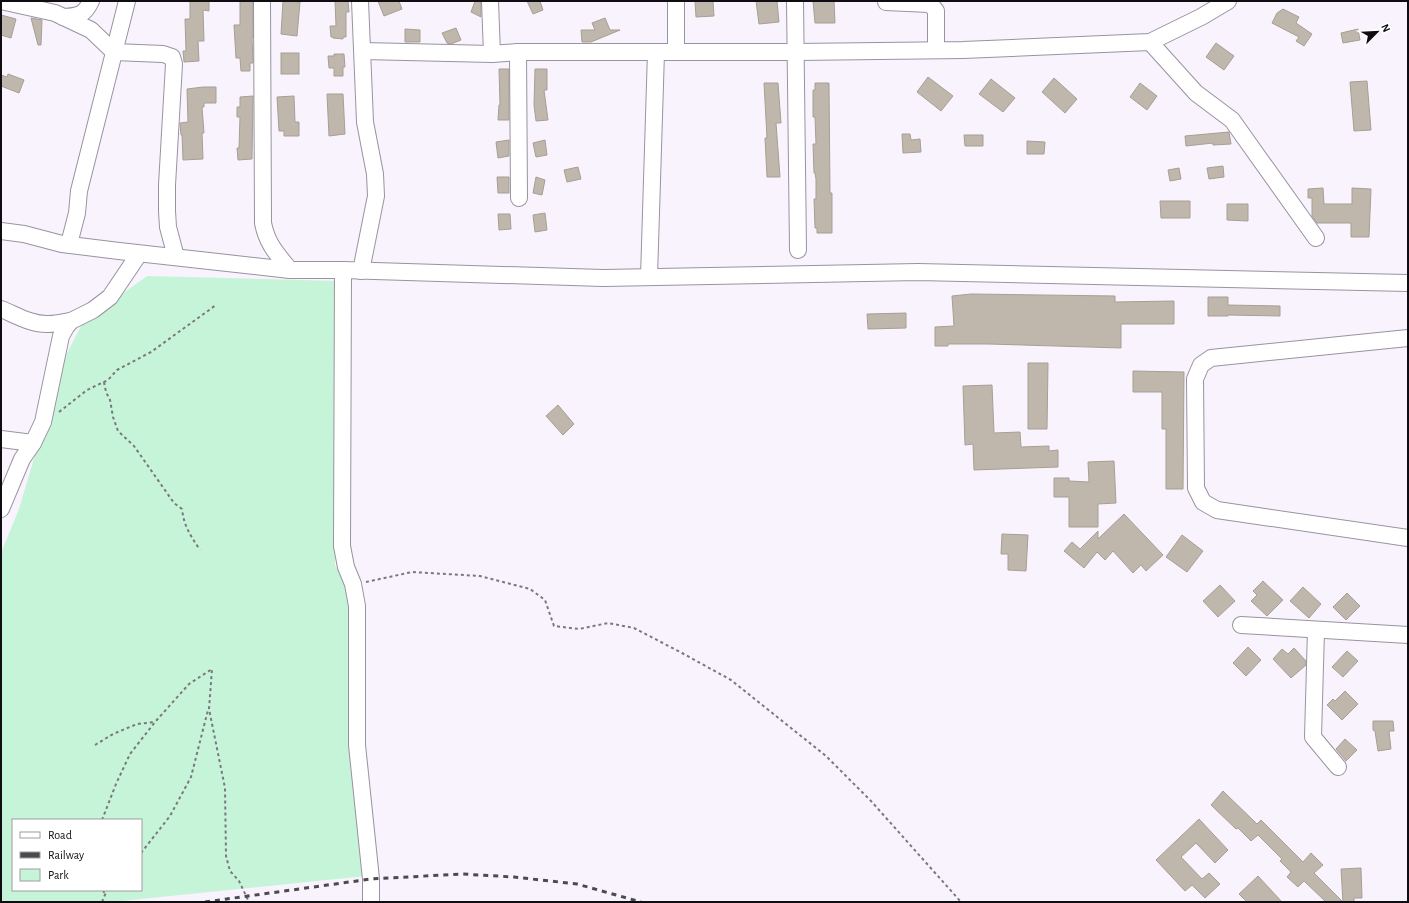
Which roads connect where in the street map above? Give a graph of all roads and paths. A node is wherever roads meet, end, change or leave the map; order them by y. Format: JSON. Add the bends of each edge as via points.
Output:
{"nodes":[{"id":1,"x":1,"y":1,"type":"edge"},
{"id":2,"x":91,"y":1,"type":"edge"},
{"id":3,"x":127,"y":1,"type":"edge"},
{"id":4,"x":262,"y":1,"type":"edge"},
{"id":5,"x":360,"y":1,"type":"edge"},
{"id":6,"x":490,"y":1,"type":"edge"},
{"id":7,"x":676,"y":1,"type":"edge"},
{"id":8,"x":795,"y":1,"type":"edge"},
{"id":9,"x":1228,"y":1,"type":"edge"},
{"id":10,"x":886,"y":2,"type":"dead end"},
{"id":11,"x":63,"y":17,"type":"junction"},
{"id":12,"x":1150,"y":42,"type":"junction"},
{"id":13,"x":936,"y":50,"type":"junction"},
{"id":14,"x":114,"y":52,"type":"junction"},
{"id":15,"x":363,"y":52,"type":"junction"},
{"id":16,"x":518,"y":52,"type":"junction"},
{"id":17,"x":656,"y":52,"type":"junction"},
{"id":18,"x":676,"y":52,"type":"junction"},
{"id":19,"x":796,"y":52,"type":"junction"},
{"id":20,"x":492,"y":54,"type":"junction"},
{"id":21,"x":519,"y":198,"type":"dead end"},
{"id":22,"x":1,"y":231,"type":"edge"},
{"id":23,"x":1316,"y":238,"type":"dead end"},
{"id":24,"x":69,"y":244,"type":"junction"},
{"id":25,"x":798,"y":250,"type":"dead end"},
{"id":26,"x":139,"y":254,"type":"junction"},
{"id":27,"x":176,"y":257,"type":"junction"},
{"id":28,"x":290,"y":270,"type":"junction"},
{"id":29,"x":343,"y":270,"type":"junction"},
{"id":30,"x":362,"y":271,"type":"junction"},
{"id":31,"x":649,"y":277,"type":"junction"},
{"id":32,"x":1408,"y":283,"type":"edge"},
{"id":33,"x":216,"y":305,"type":"dead end"},
{"id":34,"x":1,"y":309,"type":"edge"},
{"id":35,"x":71,"y":321,"type":"junction"},
{"id":36,"x":1408,"y":338,"type":"edge"},
{"id":37,"x":104,"y":382,"type":"junction"},
{"id":38,"x":43,"y":422,"type":"junction"},
{"id":39,"x":1,"y":439,"type":"edge"},
{"id":40,"x":33,"y":443,"type":"junction"},
{"id":41,"x":8,"y":476,"type":"edge"},
{"id":42,"x":1,"y":509,"type":"edge"},
{"id":43,"x":1408,"y":538,"type":"edge"},
{"id":44,"x":200,"y":550,"type":"dead end"},
{"id":45,"x":353,"y":584,"type":"junction"},
{"id":46,"x":1241,"y":625,"type":"dead end"},
{"id":47,"x":1316,"y":630,"type":"junction"},
{"id":48,"x":1408,"y":635,"type":"edge"},
{"id":49,"x":208,"y":709,"type":"junction"},
{"id":50,"x":155,"y":722,"type":"junction"},
{"id":51,"x":95,"y":745,"type":"dead end"},
{"id":52,"x":1338,"y":768,"type":"dead end"},
{"id":53,"x":102,"y":819,"type":"edge"},
{"id":54,"x":142,"y":851,"type":"edge"},
{"id":55,"x":103,"y":891,"type":"edge"},
{"id":56,"x":106,"y":891,"type":"edge"},
{"id":57,"x":105,"y":894,"type":"junction"},
{"id":58,"x":102,"y":902,"type":"edge"},
{"id":59,"x":249,"y":902,"type":"edge"},
{"id":60,"x":372,"y":902,"type":"edge"},
{"id":61,"x":961,"y":902,"type":"edge"}],
"edges":[{"from":1,"to":11,"type":"street"},
{"from":2,"to":11,"type":"street","via":[[87,9],[77,16]]},
{"from":3,"to":14,"type":"street"},
{"from":4,"to":28,"type":"street","via":[[263,223],[265,235],[271,246]]},
{"from":5,"to":15,"type":"street"},
{"from":6,"to":20,"type":"street"},
{"from":7,"to":18,"type":"street"},
{"from":8,"to":19,"type":"street"},
{"from":9,"to":12,"type":"street"},
{"from":10,"to":13,"type":"street","via":[[930,4],[934,7]]},
{"from":11,"to":14,"type":"street","via":[[92,30]]},
{"from":12,"to":13,"type":"street"},
{"from":12,"to":23,"type":"street","via":[[1196,93],[1232,120]]},
{"from":13,"to":19,"type":"street"},
{"from":14,"to":24,"type":"street","via":[[79,191],[77,213]]},
{"from":14,"to":27,"type":"street","via":[[163,54],[172,57],[174,64],[167,211],[168,227]]},
{"from":15,"to":20,"type":"street"},
{"from":15,"to":30,"type":"street","via":[[365,122],[375,174],[376,196]]},
{"from":16,"to":17,"type":"street"},
{"from":16,"to":20,"type":"street"},
{"from":16,"to":21,"type":"street"},
{"from":17,"to":18,"type":"street"},
{"from":17,"to":31,"type":"street"},
{"from":18,"to":19,"type":"street"},
{"from":19,"to":25,"type":"street"},
{"from":22,"to":24,"type":"street"},
{"from":24,"to":26,"type":"street"},
{"from":26,"to":27,"type":"street"},
{"from":26,"to":35,"type":"street","via":[[110,298]]},
{"from":27,"to":28,"type":"street"},
{"from":28,"to":29,"type":"street"},
{"from":29,"to":30,"type":"street"},
{"from":29,"to":45,"type":"street","via":[[342,546],[346,568]]},
{"from":30,"to":31,"type":"street"},
{"from":31,"to":32,"type":"street","via":[[918,272]]},
{"from":33,"to":37,"type":"path","via":[[151,352],[117,370]]},
{"from":34,"to":35,"type":"street","via":[[40,324]]},
{"from":35,"to":38,"type":"street","via":[[61,336]]},
{"from":36,"to":43,"type":"street","via":[[1211,358],[1201,365],[1195,379],[1196,488],[1203,502],[1217,510]]},
{"from":37,"to":38,"type":"path","via":[[87,390]]},
{"from":37,"to":44,"type":"path","via":[[118,431],[134,446],[174,503],[182,509],[187,530]]},
{"from":38,"to":40,"type":"street"},
{"from":39,"to":40,"type":"street"},
{"from":40,"to":41,"type":"street"},
{"from":41,"to":42,"type":"street"},
{"from":45,"to":60,"type":"street","via":[[358,606],[357,745]]},
{"from":45,"to":61,"type":"path","via":[[412,572],[480,576],[530,589],[545,600],[554,626],[579,629],[608,624],[634,628],[682,653],[731,680],[826,756],[871,801]]},
{"from":46,"to":47,"type":"street"},
{"from":47,"to":48,"type":"street"},
{"from":47,"to":52,"type":"street","via":[[1313,737]]},
{"from":49,"to":50,"type":"path","via":[[212,669],[189,684]]},
{"from":49,"to":54,"type":"path","via":[[191,777],[170,816]]},
{"from":49,"to":59,"type":"path","via":[[225,788],[226,856],[230,871]]},
{"from":50,"to":51,"type":"path","via":[[137,724]]},
{"from":50,"to":53,"type":"path","via":[[130,754]]},
{"from":55,"to":57,"type":"path"},
{"from":56,"to":57,"type":"path"},
{"from":57,"to":58,"type":"path"}]}
